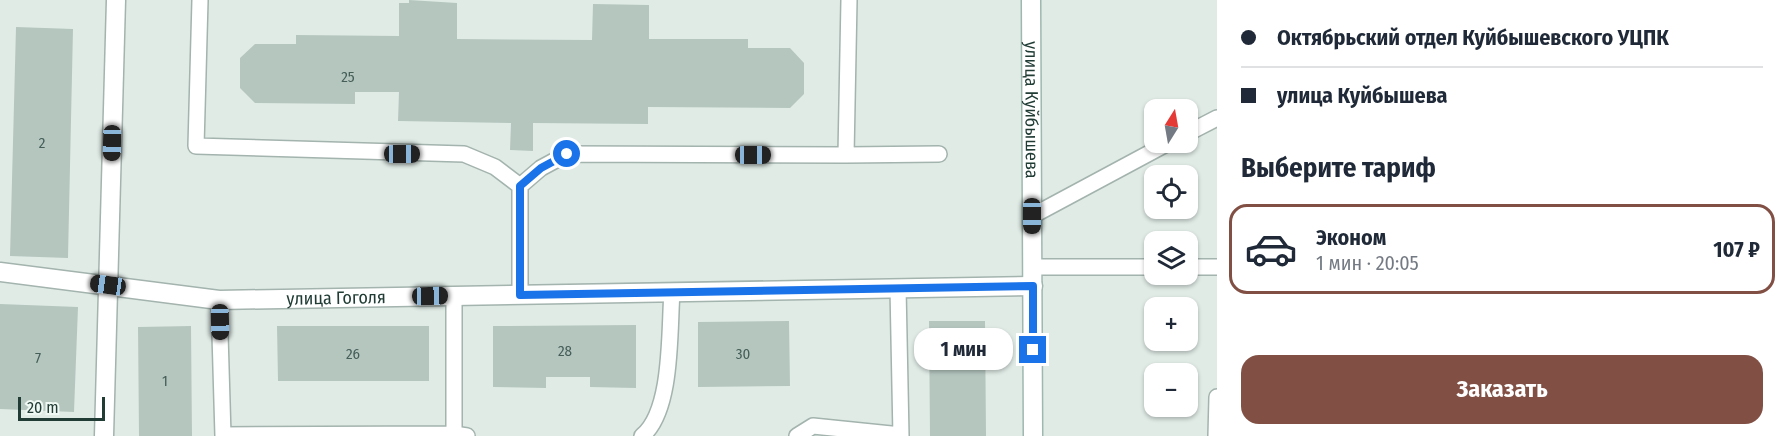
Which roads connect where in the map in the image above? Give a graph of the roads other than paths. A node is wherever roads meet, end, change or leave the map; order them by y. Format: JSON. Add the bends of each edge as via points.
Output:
{"nodes":[{"id":1,"x":116,"y":0,"type":"edge"},
{"id":2,"x":200,"y":0,"type":"edge"},
{"id":3,"x":849,"y":0,"type":"edge"},
{"id":4,"x":1031,"y":0,"type":"edge"},
{"id":5,"x":1217,"y":118,"type":"edge"},
{"id":6,"x":1198,"y":128,"type":"edge"},
{"id":7,"x":1149,"y":153,"type":"edge"},
{"id":8,"x":939,"y":154,"type":"dead end"},
{"id":9,"x":846,"y":155,"type":"junction"},
{"id":10,"x":520,"y":186,"type":"junction"},
{"id":11,"x":1032,"y":216,"type":"junction"},
{"id":12,"x":1032,"y":267,"type":"junction"},
{"id":13,"x":1144,"y":267,"type":"edge"},
{"id":14,"x":1198,"y":267,"type":"edge"},
{"id":15,"x":1217,"y":267,"type":"edge"},
{"id":16,"x":0,"y":272,"type":"edge"},
{"id":17,"x":108,"y":285,"type":"junction"},
{"id":18,"x":1033,"y":286,"type":"junction"},
{"id":19,"x":898,"y":288,"type":"junction"},
{"id":20,"x":672,"y":292,"type":"junction"},
{"id":21,"x":520,"y":295,"type":"junction"},
{"id":22,"x":454,"y":296,"type":"junction"},
{"id":23,"x":219,"y":300,"type":"junction"},
{"id":24,"x":1217,"y":397,"type":"edge"},
{"id":25,"x":461,"y":435,"type":"edge"},
{"id":26,"x":901,"y":435,"type":"edge"},
{"id":27,"x":104,"y":436,"type":"edge"},
{"id":28,"x":223,"y":436,"type":"edge"},
{"id":29,"x":642,"y":436,"type":"edge"},
{"id":30,"x":797,"y":436,"type":"edge"},
{"id":31,"x":1034,"y":436,"type":"edge"},
{"id":32,"x":1216,"y":436,"type":"edge"}],
"edges":[{"from":1,"to":17,"type":"street"},
{"from":2,"to":10,"type":"lane","via":[[196,147],[464,154],[495,167]]},
{"from":3,"to":9,"type":"lane"},
{"from":4,"to":11,"type":"street","name":"улица Куйбышева"},
{"from":5,"to":6,"type":"lane"},
{"from":7,"to":11,"type":"lane"},
{"from":8,"to":9,"type":"lane"},
{"from":9,"to":10,"type":"lane","via":[[567,154],[541,168]]},
{"from":10,"to":21,"type":"lane"},
{"from":11,"to":12,"type":"street","name":"улица Куйбышева"},
{"from":12,"to":13,"type":"lane"},
{"from":12,"to":18,"type":"street","name":"улица Куйбышева"},
{"from":14,"to":15,"type":"lane"},
{"from":16,"to":17,"type":"street","name":"улица Гоголя"},
{"from":17,"to":23,"type":"street","name":"улица Гоголя"},
{"from":17,"to":27,"type":"street"},
{"from":18,"to":19,"type":"street","name":"улица Гоголя"},
{"from":18,"to":31,"type":"street","name":"улица Куйбышева"},
{"from":19,"to":20,"type":"street","name":"улица Гоголя"},
{"from":19,"to":26,"type":"lane"},
{"from":20,"to":21,"type":"street","name":"улица Гоголя"},
{"from":20,"to":29,"type":"lane","via":[[664,393],[652,428]]},
{"from":21,"to":22,"type":"street","name":"улица Гоголя"},
{"from":22,"to":23,"type":"street","name":"улица Гоголя"},
{"from":22,"to":25,"type":"lane"},
{"from":23,"to":28,"type":"lane"},
{"from":24,"to":32,"type":"lane"},
{"from":25,"to":28,"type":"lane"},
{"from":26,"to":30,"type":"lane","via":[[813,426]]}]}
